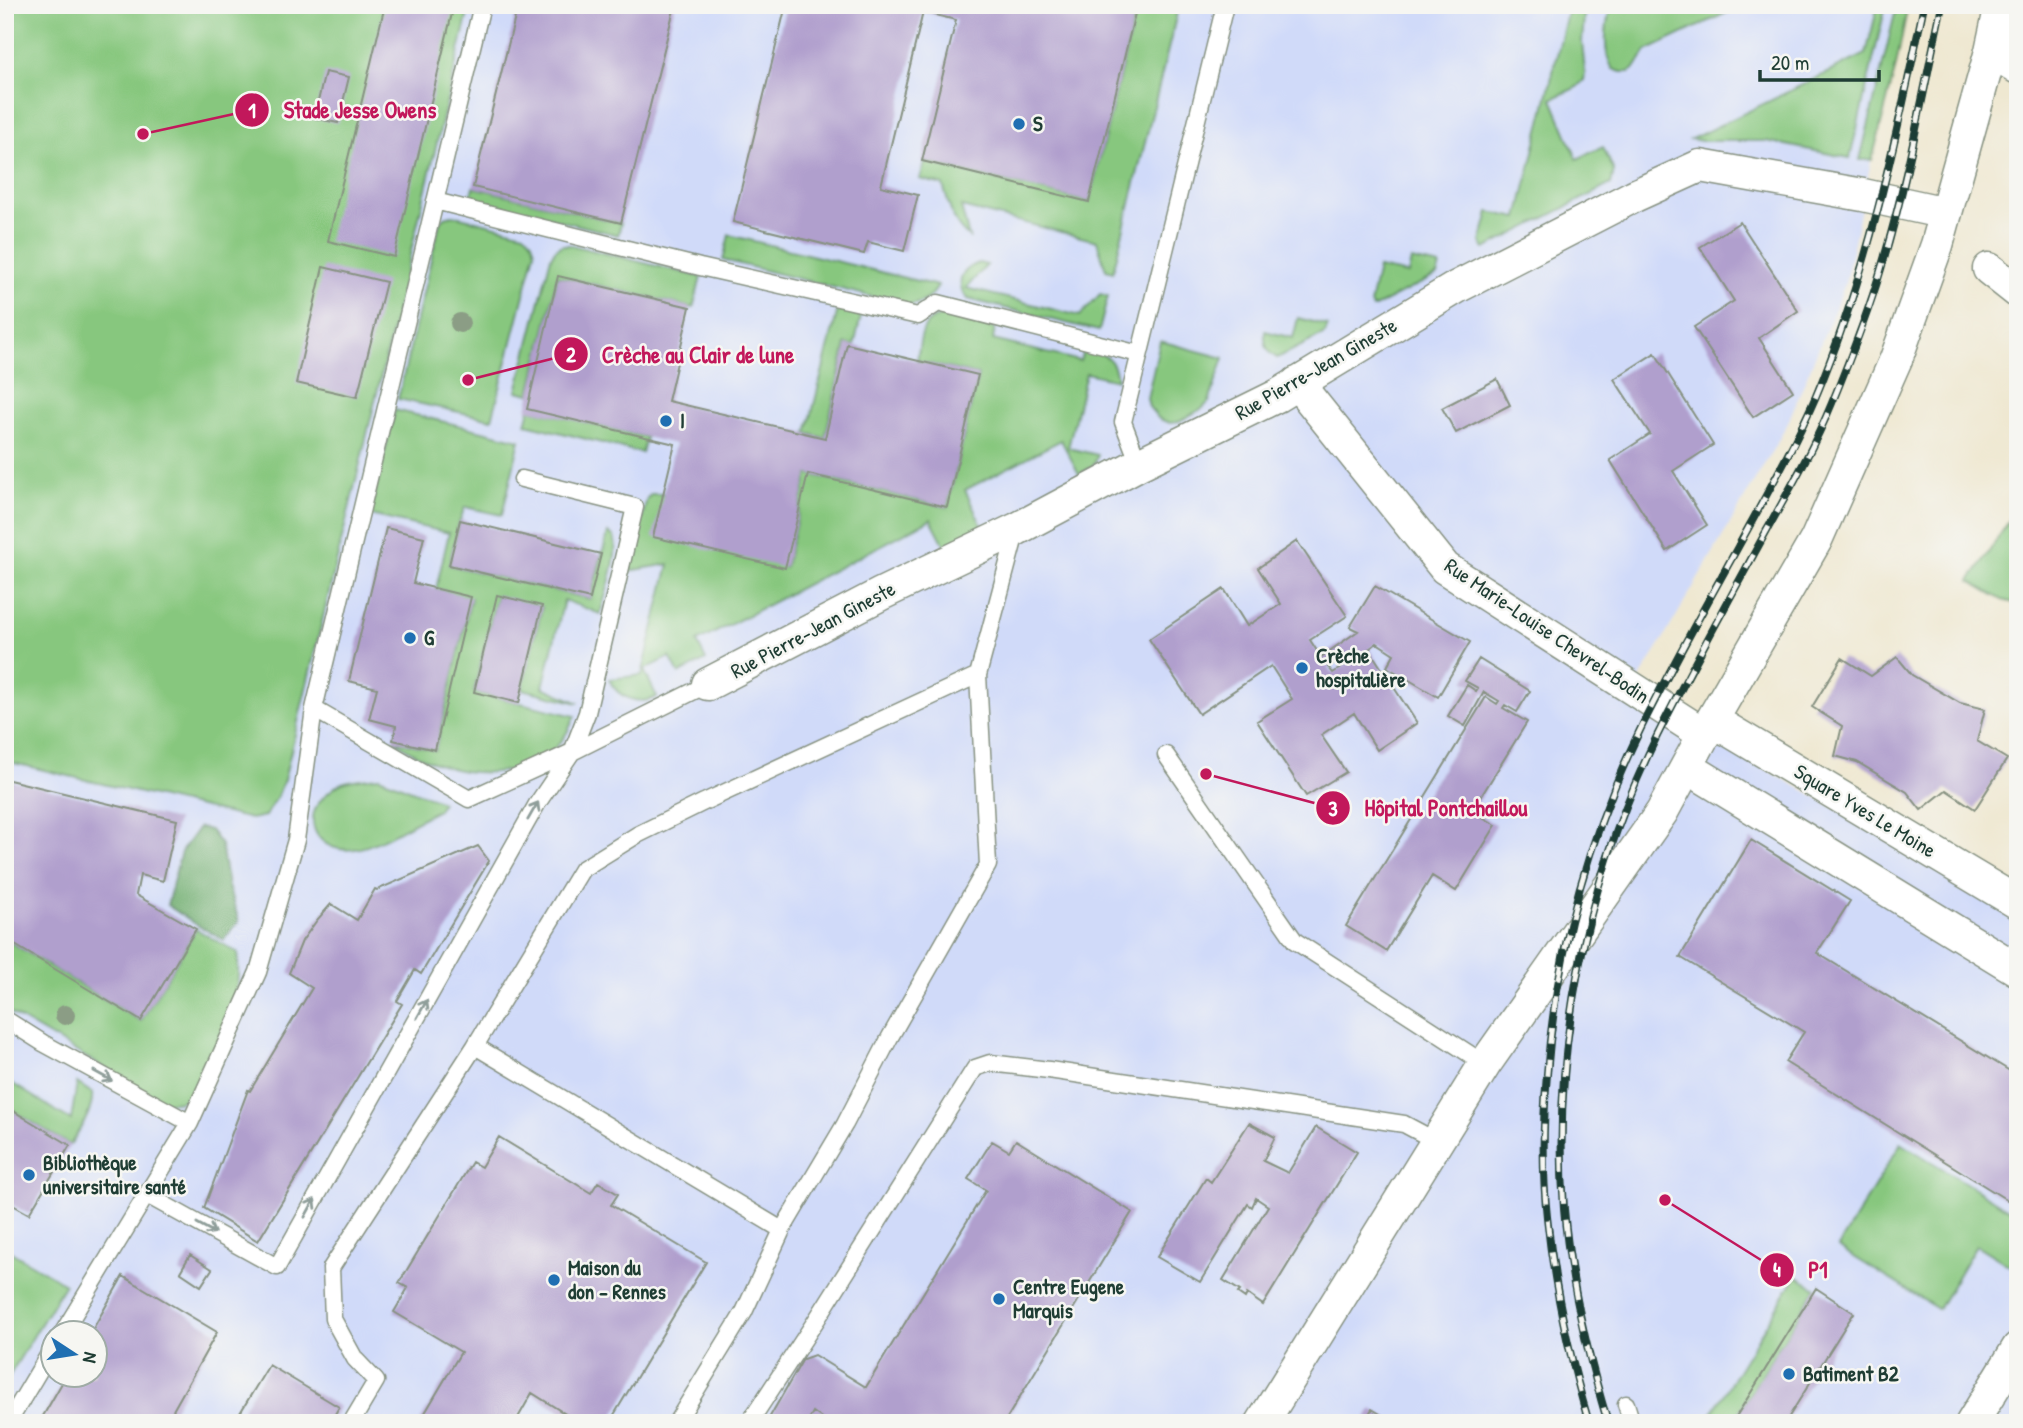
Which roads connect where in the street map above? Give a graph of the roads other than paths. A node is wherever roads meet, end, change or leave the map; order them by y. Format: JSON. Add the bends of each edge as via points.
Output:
{"nodes":[{"id":1,"x":482,"y":5,"type":"edge"},
{"id":2,"x":1225,"y":5,"type":"edge"},
{"id":3,"x":2001,"y":5,"type":"edge"},
{"id":4,"x":1991,"y":51,"type":"junction"},
{"id":5,"x":2018,"y":68,"type":"edge"},
{"id":6,"x":435,"y":201,"type":"junction"},
{"id":7,"x":1945,"y":213,"type":"junction"},
{"id":8,"x":1989,"y":269,"type":"dead end"},
{"id":9,"x":2018,"y":292,"type":"edge"},
{"id":10,"x":1139,"y":354,"type":"junction"},
{"id":11,"x":1297,"y":383,"type":"junction"},
{"id":12,"x":1139,"y":464,"type":"junction"},
{"id":13,"x":522,"y":479,"type":"dead end"},
{"id":14,"x":1017,"y":529,"type":"junction"},
{"id":15,"x":978,"y":675,"type":"junction"},
{"id":16,"x":708,"y":684,"type":"joint"},
{"id":17,"x":314,"y":709,"type":"junction"},
{"id":18,"x":1708,"y":728,"type":"junction"},
{"id":19,"x":572,"y":752,"type":"junction"},
{"id":20,"x":1166,"y":755,"type":"dead end"},
{"id":21,"x":1687,"y":767,"type":"junction"},
{"id":22,"x":2018,"y":903,"type":"edge"},
{"id":23,"x":2018,"y":970,"type":"edge"},
{"id":24,"x":5,"y":1019,"type":"edge"},
{"id":25,"x":475,"y":1046,"type":"junction"},
{"id":26,"x":1485,"y":1064,"type":"junction"},
{"id":27,"x":190,"y":1123,"type":"junction"},
{"id":28,"x":1436,"y":1141,"type":"junction"},
{"id":29,"x":146,"y":1195,"type":"junction"},
{"id":30,"x":782,"y":1230,"type":"junction"},
{"id":31,"x":70,"y":1320,"type":"edge"},
{"id":32,"x":2013,"y":1367,"type":"edge"},
{"id":33,"x":38,"y":1373,"type":"edge"},
{"id":34,"x":1626,"y":1404,"type":"dead end"},
{"id":35,"x":8,"y":1423,"type":"edge"},
{"id":36,"x":351,"y":1423,"type":"edge"},
{"id":37,"x":676,"y":1423,"type":"edge"},
{"id":38,"x":749,"y":1423,"type":"edge"},
{"id":39,"x":1262,"y":1423,"type":"edge"},
{"id":40,"x":1632,"y":1423,"type":"edge"},
{"id":41,"x":1972,"y":1423,"type":"edge"}],
"edges":[{"from":1,"to":6,"type":"lane"},
{"from":2,"to":10,"type":"lane"},
{"from":3,"to":4,"type":"street"},
{"from":4,"to":5,"type":"street"},
{"from":4,"to":7,"type":"street"},
{"from":6,"to":10,"type":"lane","via":[[836,299],[918,316],[938,303]]},
{"from":6,"to":17,"type":"lane"},
{"from":7,"to":11,"type":"street","name":"Rue Pierre-Jean Gineste","via":[[1700,166],[1457,287]]},
{"from":7,"to":18,"type":"street","via":[[1896,359],[1816,540]]},
{"from":8,"to":9,"type":"street"},
{"from":10,"to":12,"type":"lane","via":[[1123,422]]},
{"from":11,"to":12,"type":"street","name":"Rue Pierre-Jean Gineste"},
{"from":11,"to":18,"type":"street","name":"Rue Marie-Louise Chevrel-Bodin","via":[[1445,568]]},
{"from":12,"to":14,"type":"street","name":"Rue Pierre-Jean Gineste"},
{"from":13,"to":19,"type":"lane","via":[[635,507],[587,713]]},
{"from":14,"to":15,"type":"lane"},
{"from":14,"to":16,"type":"street","name":"Rue Pierre-Jean Gineste"},
{"from":15,"to":25,"type":"lane","via":[[704,802],[582,869]]},
{"from":15,"to":30,"type":"lane","via":[[988,865]]},
{"from":16,"to":19,"type":"lane"},
{"from":17,"to":19,"type":"lane","via":[[468,799]]},
{"from":17,"to":27,"type":"lane","via":[[296,840],[258,972]]},
{"from":18,"to":21,"type":"street"},
{"from":18,"to":22,"type":"street","name":"Square Yves Le Moine"},
{"from":29,"to":19,"type":"lane","one_way":true,"via":[[277,1267],[537,804]]},
{"from":20,"to":26,"type":"lane","via":[[1295,941]]},
{"from":21,"to":23,"type":"street"},
{"from":21,"to":26,"type":"street","via":[[1662,812]]},
{"from":24,"to":27,"type":"lane","one_way":true},
{"from":25,"to":30,"type":"lane"},
{"from":25,"to":36,"type":"lane","via":[[331,1268],[333,1320],[355,1359],[376,1381]]},
{"from":26,"to":28,"type":"street"},
{"from":27,"to":29,"type":"lane"},
{"from":28,"to":38,"type":"lane","via":[[1404,1124],[1049,1070],[990,1063],[975,1068]]},
{"from":28,"to":39,"type":"street"},
{"from":29,"to":31,"type":"lane"},
{"from":30,"to":37,"type":"lane","via":[[744,1312]]},
{"from":32,"to":41,"type":"street"},
{"from":33,"to":35,"type":"lane"},
{"from":34,"to":40,"type":"lane"}]}
